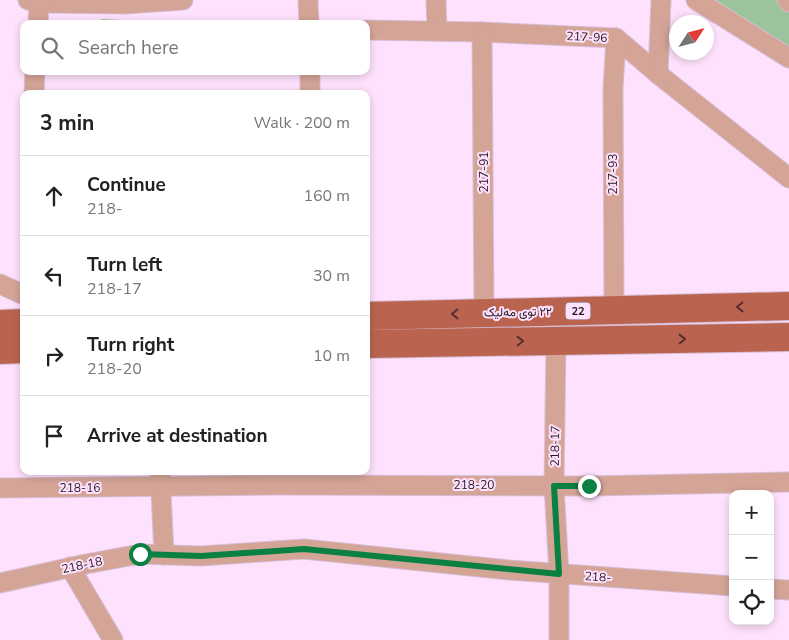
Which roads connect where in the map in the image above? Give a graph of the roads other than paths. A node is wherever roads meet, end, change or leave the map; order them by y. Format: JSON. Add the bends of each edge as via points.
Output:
{"nodes":[{"id":1,"x":183,"y":0,"type":"edge"},
{"id":2,"x":308,"y":0,"type":"edge"},
{"id":3,"x":436,"y":0,"type":"edge"},
{"id":4,"x":661,"y":0,"type":"edge"},
{"id":5,"x":696,"y":0,"type":"edge"},
{"id":6,"x":34,"y":1,"type":"edge"},
{"id":7,"x":125,"y":2,"type":"edge"},
{"id":8,"x":37,"y":20,"type":"edge"},
{"id":9,"x":309,"y":20,"type":"edge"},
{"id":10,"x":370,"y":30,"type":"edge"},
{"id":11,"x":437,"y":31,"type":"junction"},
{"id":12,"x":482,"y":32,"type":"junction"},
{"id":13,"x":616,"y":38,"type":"junction"},
{"id":14,"x":789,"y":58,"type":"edge"},
{"id":15,"x":658,"y":74,"type":"junction"},
{"id":16,"x":35,"y":75,"type":"edge"},
{"id":17,"x":310,"y":75,"type":"edge"},
{"id":18,"x":34,"y":90,"type":"edge"},
{"id":19,"x":310,"y":90,"type":"edge"},
{"id":20,"x":789,"y":178,"type":"edge"},
{"id":21,"x":0,"y":284,"type":"edge"},
{"id":22,"x":20,"y":293,"type":"edge"},
{"id":23,"x":789,"y":306,"type":"edge"},
{"id":24,"x":614,"y":310,"type":"junction"},
{"id":25,"x":484,"y":313,"type":"junction"},
{"id":26,"x":370,"y":316,"type":"edge"},
{"id":27,"x":20,"y":323,"type":"edge"},
{"id":28,"x":0,"y":324,"type":"edge"},
{"id":29,"x":789,"y":337,"type":"edge"},
{"id":30,"x":556,"y":341,"type":"junction"},
{"id":31,"x":370,"y":344,"type":"edge"},
{"id":32,"x":20,"y":349,"type":"edge"},
{"id":33,"x":0,"y":350,"type":"edge"},
{"id":34,"x":160,"y":479,"type":"edge"},
{"id":35,"x":789,"y":482,"type":"edge"},
{"id":36,"x":554,"y":486,"type":"junction"},
{"id":37,"x":0,"y":488,"type":"edge"},
{"id":38,"x":164,"y":555,"type":"junction"},
{"id":39,"x":70,"y":567,"type":"junction"},
{"id":40,"x":559,"y":574,"type":"junction"},
{"id":41,"x":0,"y":583,"type":"edge"},
{"id":42,"x":729,"y":586,"type":"edge"},
{"id":43,"x":774,"y":589,"type":"edge"},
{"id":44,"x":789,"y":590,"type":"edge"},
{"id":45,"x":113,"y":640,"type":"edge"},
{"id":46,"x":559,"y":640,"type":"edge"}],
"edges":[{"from":1,"to":7,"type":"street"},
{"from":2,"to":9,"type":"street"},
{"from":3,"to":11,"type":"street"},
{"from":4,"to":15,"type":"street"},
{"from":5,"to":14,"type":"street"},
{"from":6,"to":7,"type":"street"},
{"from":6,"to":8,"type":"street"},
{"from":10,"to":11,"type":"street","name":"217-96"},
{"from":11,"to":12,"type":"street","name":"217-96"},
{"from":12,"to":13,"type":"street","name":"217-96"},
{"from":12,"to":25,"type":"street","name":"217-91"},
{"from":13,"to":15,"type":"street","name":"217-96"},
{"from":13,"to":24,"type":"street","name":"217-93","via":[[613,89]]},
{"from":15,"to":20,"type":"street","name":"217-96"},
{"from":16,"to":18,"type":"street"},
{"from":17,"to":19,"type":"street"},
{"from":21,"to":22,"type":"street"},
{"from":23,"to":24,"type":"main road","name":"٢٢ توی مەلیک","number":"22","one_way":true},
{"from":24,"to":25,"type":"main road","name":"٢٢ توی مەلیک","number":"22"},
{"from":25,"to":26,"type":"main road","name":"٢٢ توی مەلیک","number":"22","one_way":true},
{"from":27,"to":28,"type":"main road"},
{"from":30,"to":29,"type":"main road","one_way":true},
{"from":31,"to":30,"type":"main road","one_way":true},
{"from":30,"to":36,"type":"street","name":"218-17"},
{"from":32,"to":33,"type":"main road"},
{"from":34,"to":36,"type":"street","name":"218-20","via":[[275,485]]},
{"from":34,"to":37,"type":"street","name":"218-16"},
{"from":34,"to":38,"type":"street"},
{"from":35,"to":36,"type":"street","name":"218-20"},
{"from":36,"to":40,"type":"street","name":"218-17"},
{"from":38,"to":39,"type":"street","name":"218-18","via":[[140,554]]},
{"from":38,"to":40,"type":"street","name":"218-","via":[[201,556],[304,549]]},
{"from":39,"to":41,"type":"street","name":"218-18"},
{"from":39,"to":45,"type":"street"},
{"from":40,"to":42,"type":"street","name":"218-"},
{"from":40,"to":46,"type":"street","name":"218-17"},
{"from":43,"to":44,"type":"street"}]}
